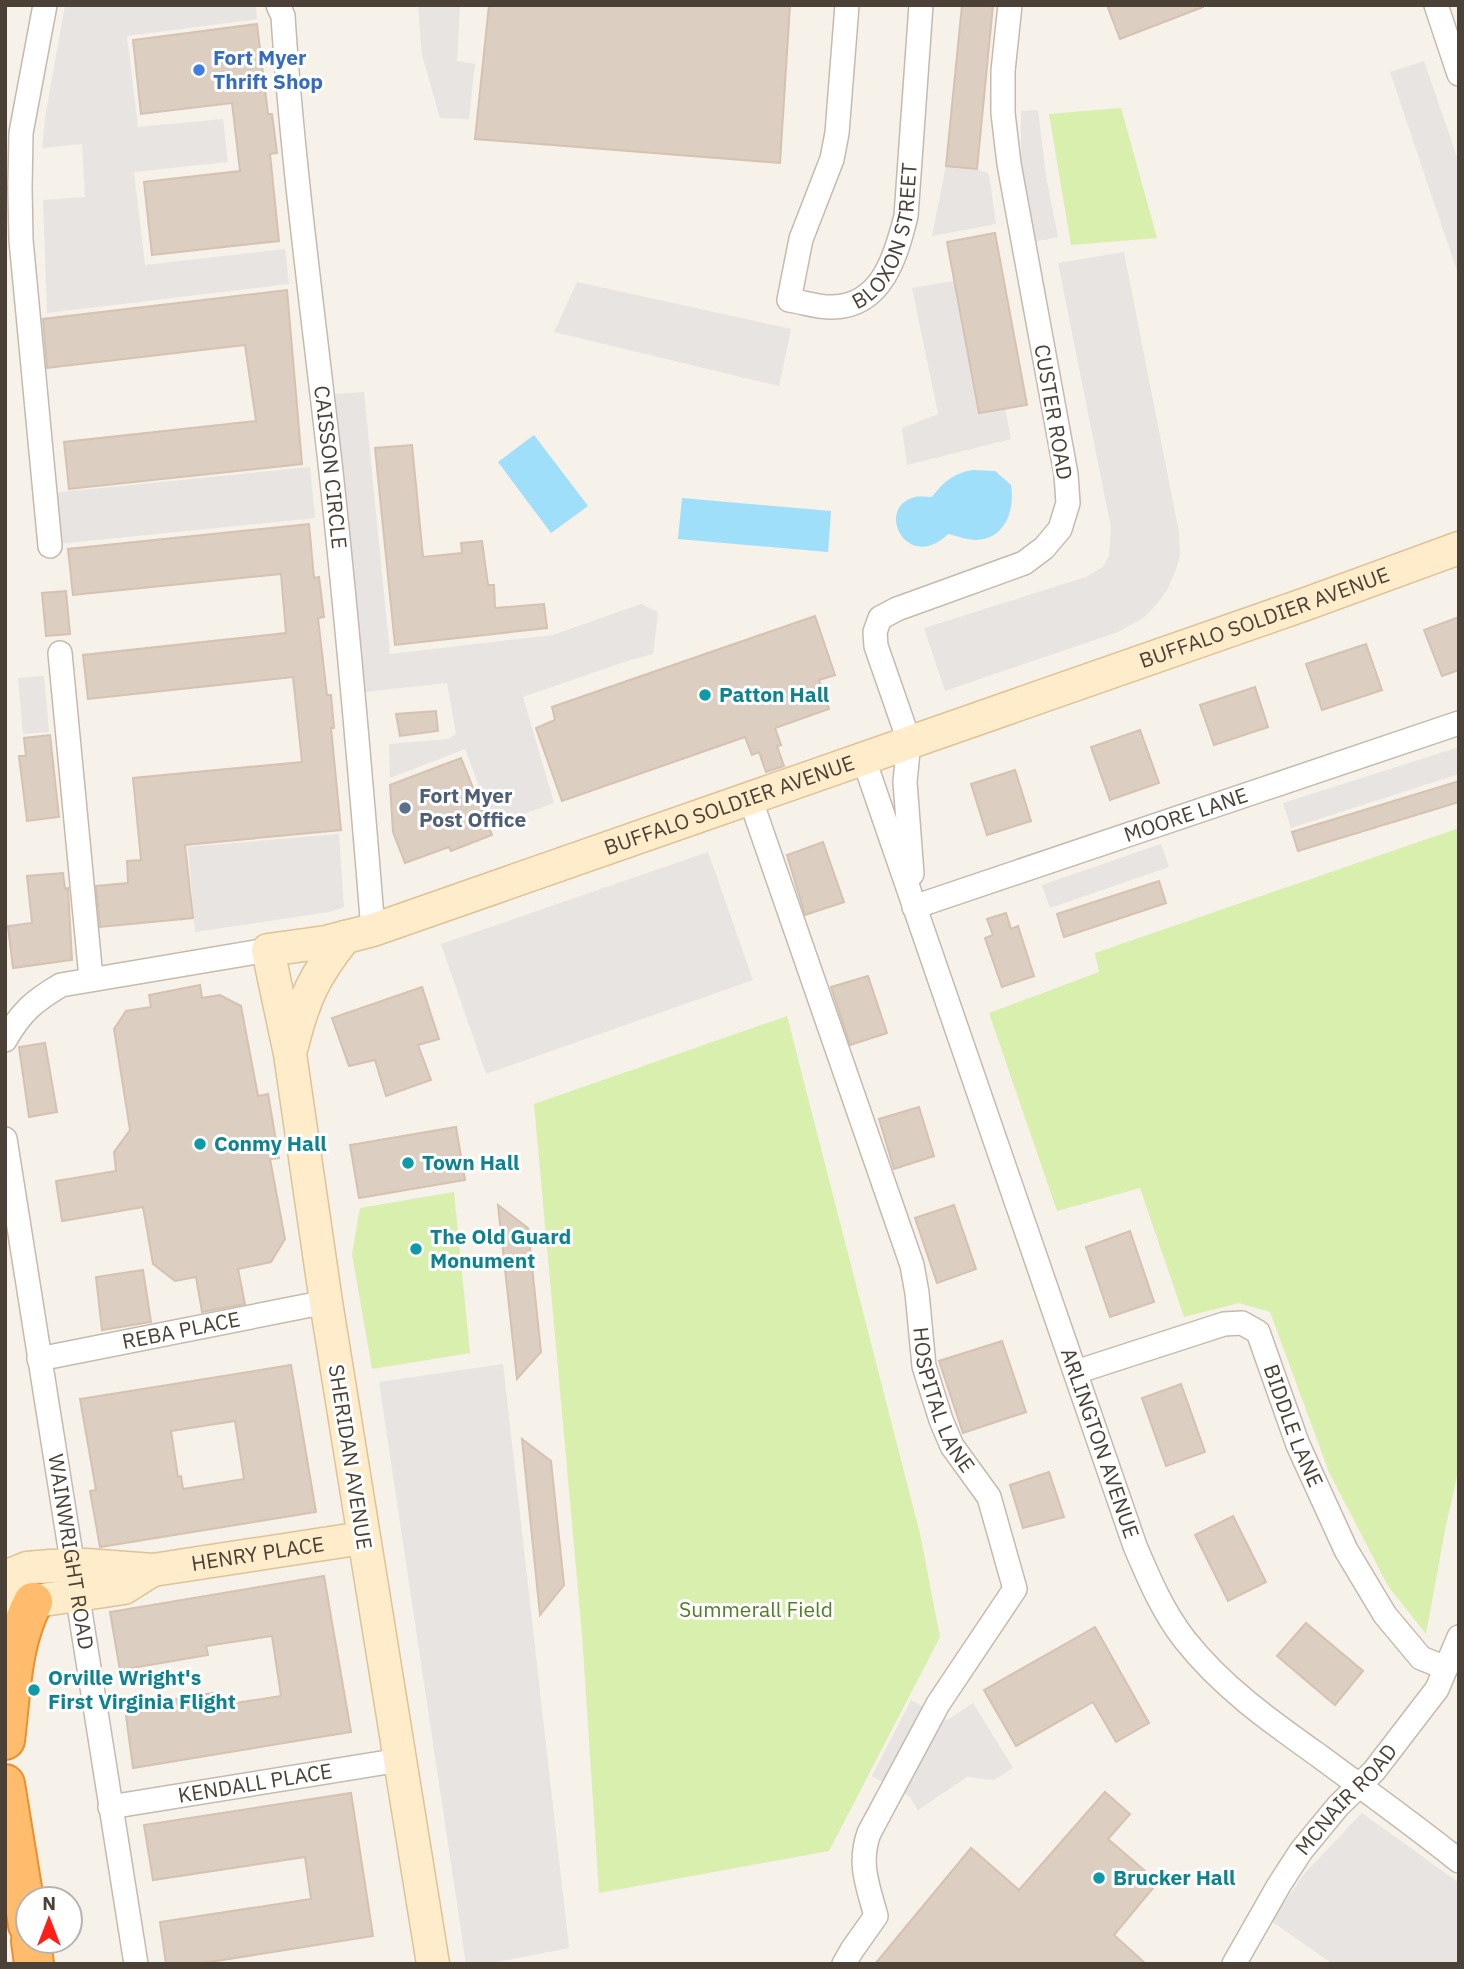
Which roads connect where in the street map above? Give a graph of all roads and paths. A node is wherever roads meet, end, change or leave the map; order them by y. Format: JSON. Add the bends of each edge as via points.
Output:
{"nodes":[{"id":1,"x":45,"y":5,"type":"edge"},
{"id":2,"x":278,"y":5,"type":"edge"},
{"id":3,"x":846,"y":5,"type":"edge"},
{"id":4,"x":921,"y":5,"type":"edge"},
{"id":5,"x":1010,"y":5,"type":"edge"},
{"id":6,"x":1436,"y":5,"type":"edge"},
{"id":7,"x":1459,"y":74,"type":"edge"},
{"id":8,"x":50,"y":546,"type":"dead end"},
{"id":9,"x":1459,"y":548,"type":"edge"},
{"id":10,"x":60,"y":653,"type":"dead end"},
{"id":11,"x":1459,"y":723,"type":"edge"},
{"id":12,"x":909,"y":741,"type":"junction"},
{"id":13,"x":863,"y":757,"type":"junction"},
{"id":14,"x":750,"y":798,"type":"junction"},
{"id":15,"x":914,"y":908,"type":"junction"},
{"id":16,"x":359,"y":934,"type":"junction"},
{"id":17,"x":268,"y":950,"type":"junction"},
{"id":18,"x":91,"y":978,"type":"junction"},
{"id":19,"x":5,"y":1040,"type":"edge"},
{"id":20,"x":290,"y":1054,"type":"junction"},
{"id":21,"x":5,"y":1139,"type":"edge"},
{"id":22,"x":326,"y":1302,"type":"junction"},
{"id":23,"x":39,"y":1359,"type":"junction"},
{"id":24,"x":1076,"y":1373,"type":"junction"},
{"id":25,"x":363,"y":1538,"type":"junction"},
{"id":26,"x":74,"y":1580,"type":"junction"},
{"id":27,"x":14,"y":1596,"type":"edge"},
{"id":28,"x":1459,"y":1637,"type":"edge"},
{"id":29,"x":1446,"y":1668,"type":"junction"},
{"id":30,"x":5,"y":1740,"type":"edge"},
{"id":31,"x":400,"y":1760,"type":"junction"},
{"id":32,"x":5,"y":1784,"type":"edge"},
{"id":33,"x":1359,"y":1786,"type":"junction"},
{"id":34,"x":110,"y":1807,"type":"junction"},
{"id":35,"x":1459,"y":1861,"type":"edge"},
{"id":36,"x":21,"y":1885,"type":"edge"},
{"id":37,"x":136,"y":1964,"type":"edge"},
{"id":38,"x":433,"y":1964,"type":"edge"},
{"id":39,"x":844,"y":1964,"type":"edge"},
{"id":40,"x":1234,"y":1964,"type":"edge"}],
"edges":[{"from":1,"to":8,"type":"street","via":[[22,132],[21,240]]},
{"from":2,"to":16,"type":"street","name":"CAISSON CIRCLE","via":[[283,16],[304,259],[332,483]]},
{"from":3,"to":4,"type":"street","name":"BLOXON STREET","via":[[832,159],[801,239],[789,300],[832,307],[865,298],[889,270],[898,248],[906,216]]},
{"from":5,"to":12,"type":"street","name":"CUSTER ROAD","via":[[1003,113],[1068,503],[1060,529],[1024,563],[880,618],[876,646]]},
{"from":6,"to":7,"type":"street"},
{"from":9,"to":12,"type":"street","name":"BUFFALO SOLDIER AVENUE"},
{"from":10,"to":18,"type":"street"},
{"from":11,"to":15,"type":"street","name":"MOORE LANE"},
{"from":12,"to":13,"type":"street","name":"BUFFALO SOLDIER AVENUE"},
{"from":12,"to":15,"type":"street","name":"ARLINGTON AVENUE","via":[[905,782]]},
{"from":13,"to":14,"type":"street","name":"BUFFALO SOLDIER AVENUE"},
{"from":13,"to":15,"type":"street","name":"ARLINGTON AVENUE"},
{"from":14,"to":16,"type":"street","name":"BUFFALO SOLDIER AVENUE"},
{"from":14,"to":39,"type":"street","name":"HOSPITAL LANE","via":[[912,1265],[924,1366],[941,1420],[952,1446],[989,1497],[1014,1590],[938,1704],[869,1833],[862,1851],[876,1916]]},
{"from":15,"to":24,"type":"street","name":"ARLINGTON AVENUE"},
{"from":16,"to":17,"type":"street","name":"BUFFALO SOLDIER AVENUE"},
{"from":16,"to":20,"type":"street","via":[[322,966],[302,1006]]},
{"from":17,"to":18,"type":"street","name":"BUFFALO SOLDIER AVENUE"},
{"from":17,"to":20,"type":"street","name":"SHERIDAN AVENUE"},
{"from":18,"to":19,"type":"street","name":"BUFFALO SOLDIER AVENUE","via":[[61,985],[36,1000]]},
{"from":20,"to":22,"type":"street","name":"SHERIDAN AVENUE"},
{"from":21,"to":23,"type":"street","name":"WAINWRIGHT ROAD"},
{"from":22,"to":23,"type":"street","name":"REBA PLACE"},
{"from":22,"to":25,"type":"street","name":"SHERIDAN AVENUE"},
{"from":23,"to":26,"type":"street","name":"WAINWRIGHT ROAD"},
{"from":24,"to":29,"type":"street","name":"BIDDLE LANE","via":[[1224,1324],[1242,1323],[1258,1332],[1298,1445],[1346,1550],[1385,1615],[1421,1658]]},
{"from":24,"to":33,"type":"street","name":"ARLINGTON AVENUE","via":[[1135,1546],[1155,1593],[1184,1639],[1217,1677],[1256,1711]]},
{"from":25,"to":26,"type":"street","name":"HENRY PLACE","via":[[153,1570],[124,1588]]},
{"from":25,"to":31,"type":"street","name":"SHERIDAN AVENUE"},
{"from":26,"to":27,"type":"street","name":"HENRY PLACE"},
{"from":26,"to":34,"type":"street","name":"WAINWRIGHT ROAD"},
{"from":27,"to":30,"type":"highway","via":[[22,1623]]},
{"from":28,"to":29,"type":"street","name":"MCNAIR ROAD"},
{"from":29,"to":33,"type":"street","name":"MCNAIR ROAD","via":[[1437,1689]]},
{"from":31,"to":34,"type":"street","name":"KENDALL PLACE"},
{"from":31,"to":38,"type":"street","name":"SHERIDAN AVENUE"},
{"from":32,"to":36,"type":"highway"},
{"from":33,"to":35,"type":"street","name":"ARLINGTON AVENUE"},
{"from":33,"to":40,"type":"street","name":"MCNAIR ROAD","via":[[1301,1851]]},
{"from":34,"to":37,"type":"street","name":"WAINWRIGHT ROAD"}]}
